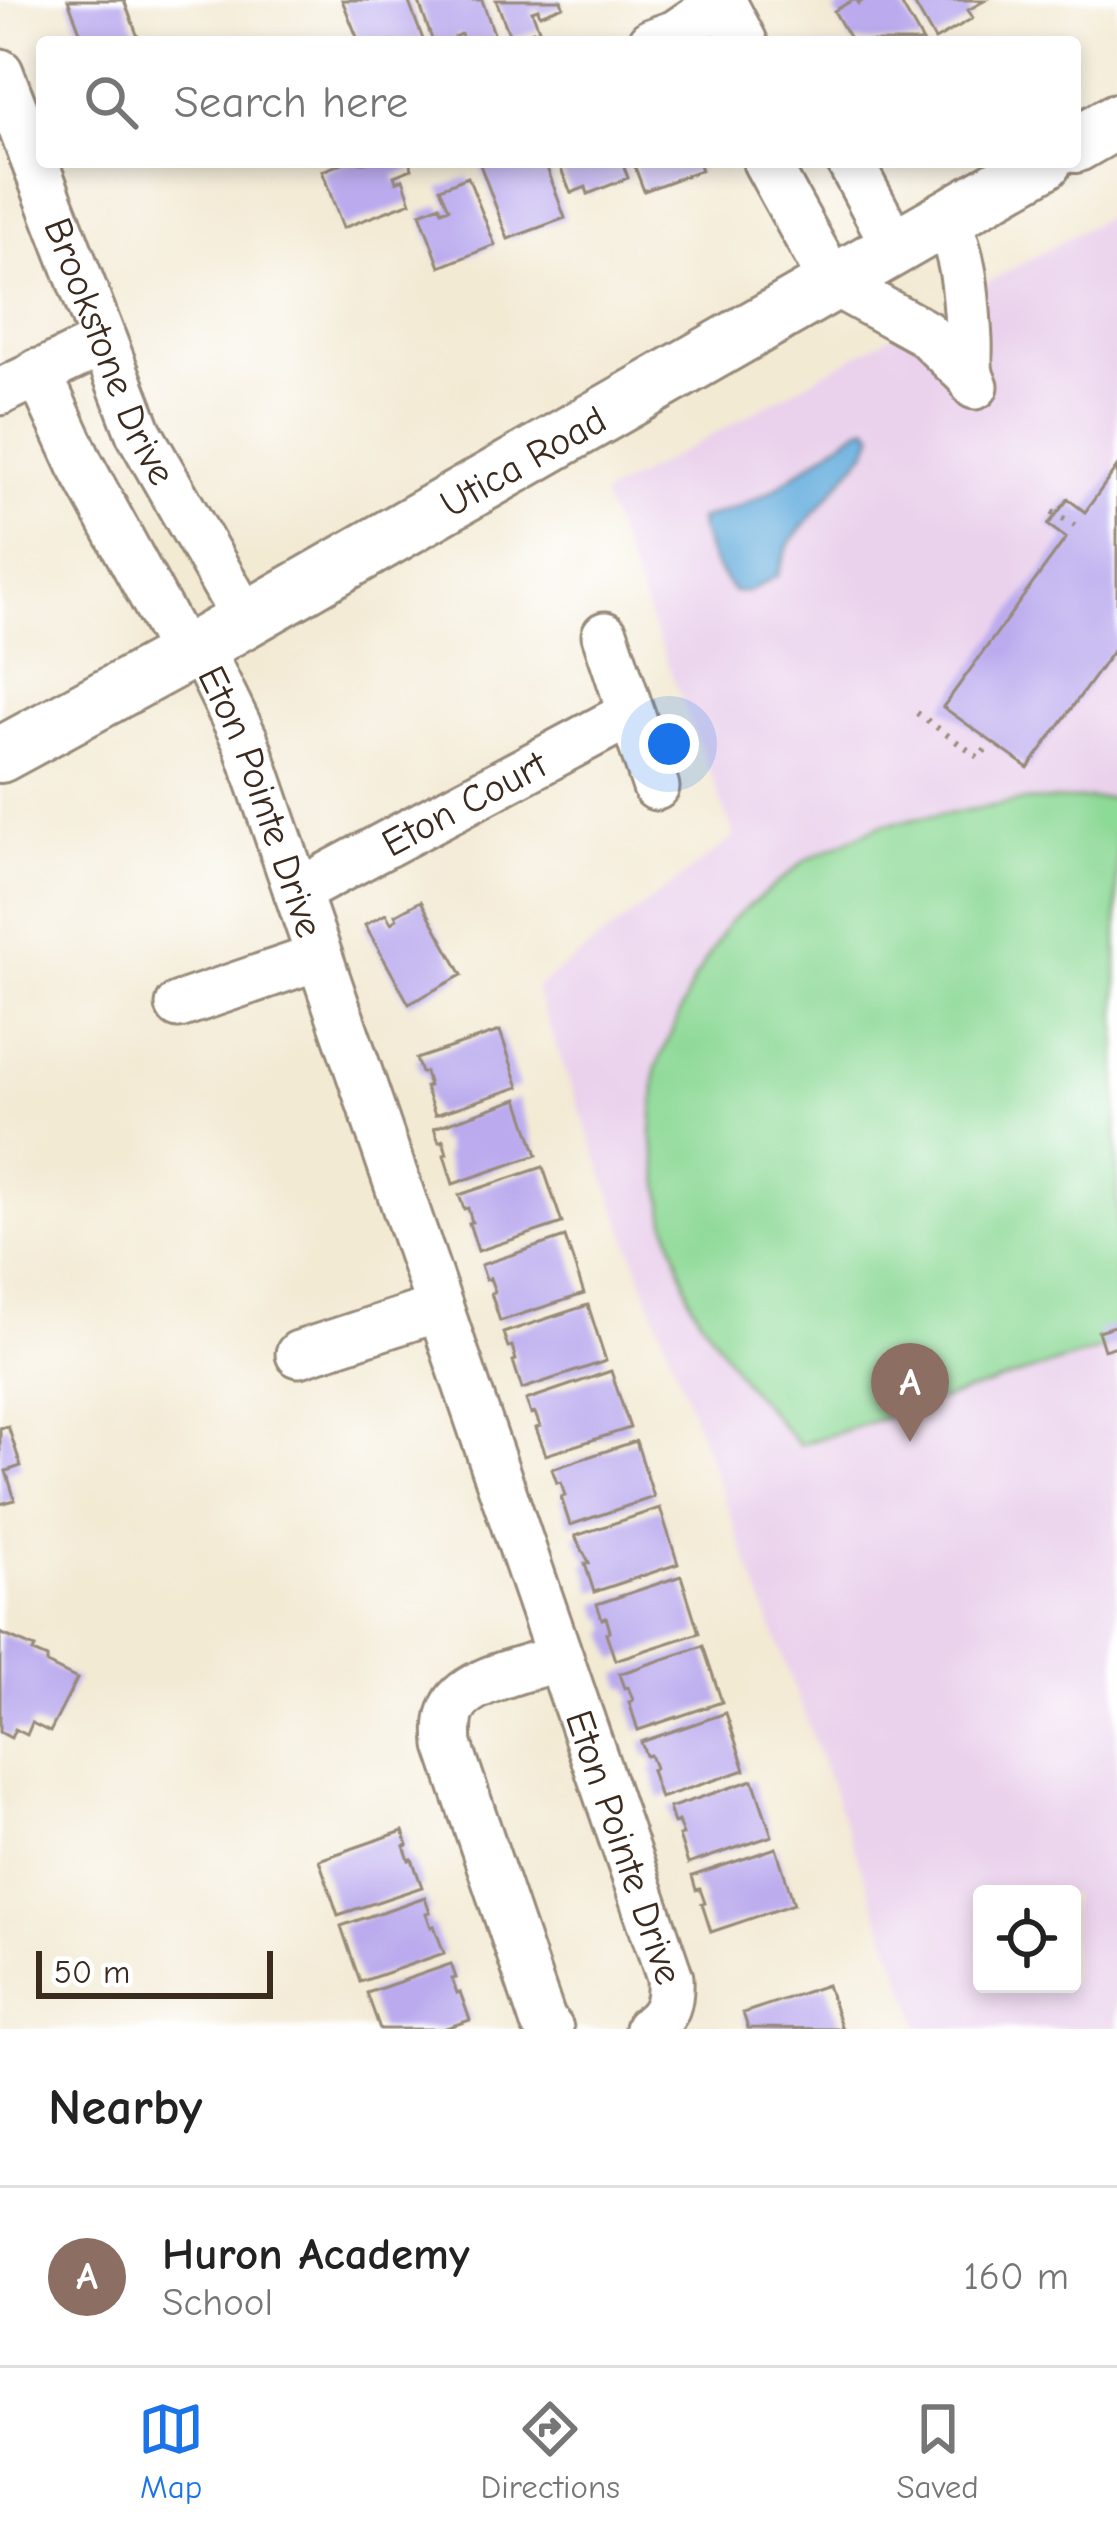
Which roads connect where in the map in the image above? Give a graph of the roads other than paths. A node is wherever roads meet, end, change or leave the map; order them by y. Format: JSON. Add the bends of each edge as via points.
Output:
{"nodes":[{"id":1,"x":723,"y":0,"type":"edge"},
{"id":2,"x":666,"y":36,"type":"edge"},
{"id":3,"x":741,"y":36,"type":"edge"},
{"id":4,"x":0,"y":72,"type":"edge"},
{"id":5,"x":1117,"y":121,"type":"edge"},
{"id":6,"x":1081,"y":142,"type":"edge"},
{"id":7,"x":36,"y":168,"type":"edge"},
{"id":8,"x":36,"y":168,"type":"edge"},
{"id":9,"x":769,"y":168,"type":"edge"},
{"id":10,"x":853,"y":168,"type":"edge"},
{"id":11,"x":1034,"y":168,"type":"edge"},
{"id":12,"x":946,"y":218,"type":"junction"},
{"id":13,"x":896,"y":247,"type":"junction"},
{"id":14,"x":832,"y":282,"type":"junction"},
{"id":15,"x":102,"y":343,"type":"junction"},
{"id":16,"x":19,"y":382,"type":"edge"},
{"id":17,"x":245,"y":619,"type":"junction"},
{"id":18,"x":604,"y":635,"type":"dead end"},
{"id":19,"x":191,"y":651,"type":"junction"},
{"id":20,"x":632,"y":716,"type":"junction"},
{"id":21,"x":0,"y":754,"type":"edge"},
{"id":22,"x":656,"y":787,"type":"dead end"},
{"id":23,"x":297,"y":892,"type":"junction"},
{"id":24,"x":319,"y":956,"type":"junction"},
{"id":25,"x":179,"y":1004,"type":"dead end"},
{"id":26,"x":440,"y":1308,"type":"junction"},
{"id":27,"x":298,"y":1354,"type":"dead end"},
{"id":28,"x":560,"y":1658,"type":"junction"},
{"id":29,"x":550,"y":2029,"type":"edge"},
{"id":30,"x":648,"y":2029,"type":"edge"}],
"edges":[{"from":1,"to":2,"type":"street"},
{"from":1,"to":3,"type":"street"},
{"from":4,"to":7,"type":"street","name":"Brookstone Drive"},
{"from":5,"to":6,"type":"main road"},
{"from":8,"to":15,"type":"street","name":"Brookstone Drive"},
{"from":9,"to":14,"type":"street"},
{"from":10,"to":13,"type":"street"},
{"from":11,"to":12,"type":"main road","name":"Utica Road"},
{"from":12,"to":13,"type":"main road","name":"Utica Road"},
{"from":12,"to":14,"type":"street","via":[[960,247],[974,385],[925,333]]},
{"from":13,"to":14,"type":"main road","name":"Utica Road"},
{"from":14,"to":17,"type":"main road","name":"Utica Road"},
{"from":15,"to":16,"type":"street"},
{"from":15,"to":17,"type":"street","name":"Brookstone Drive","via":[[139,433]]},
{"from":16,"to":19,"type":"street","name":"Brookstone Drive","via":[[80,464]]},
{"from":17,"to":19,"type":"main road","name":"Utica Road"},
{"from":18,"to":20,"type":"street"},
{"from":19,"to":21,"type":"main road","name":"Utica Road"},
{"from":19,"to":23,"type":"street","name":"Eton Pointe Drive","via":[[245,740]]},
{"from":20,"to":22,"type":"street"},
{"from":20,"to":23,"type":"street","name":"Eton Court"},
{"from":23,"to":24,"type":"street","name":"Eton Pointe Drive"},
{"from":24,"to":25,"type":"street","name":"Eton Pointe Drive"},
{"from":24,"to":26,"type":"street","name":"Eton Pointe Drive"},
{"from":26,"to":27,"type":"street"},
{"from":26,"to":28,"type":"street","name":"Eton Pointe Drive"},
{"from":28,"to":29,"type":"street","name":"Eton Pointe Drive","via":[[471,1689],[448,1724]]},
{"from":28,"to":30,"type":"street","name":"Eton Pointe Drive","via":[[670,1978],[671,2002]]}]}
